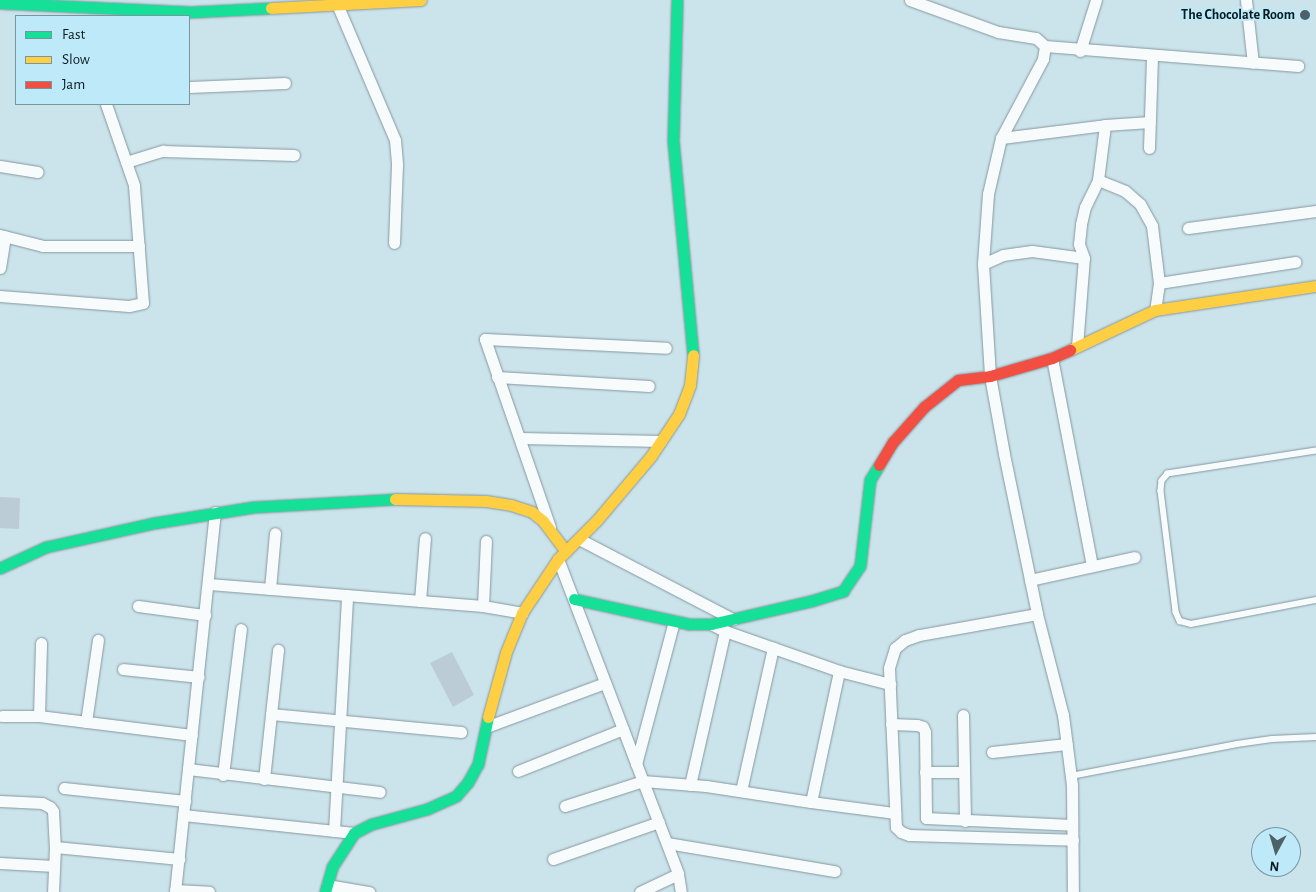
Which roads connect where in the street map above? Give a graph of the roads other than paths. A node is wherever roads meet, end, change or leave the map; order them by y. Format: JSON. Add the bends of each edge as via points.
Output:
{"nodes":[{"id":1,"x":421,"y":0,"type":"edge"},
{"id":2,"x":677,"y":0,"type":"edge"},
{"id":3,"x":910,"y":0,"type":"edge"},
{"id":4,"x":1246,"y":0,"type":"edge"},
{"id":5,"x":382,"y":1,"type":"edge"},
{"id":6,"x":1093,"y":1,"type":"edge"},
{"id":7,"x":0,"y":3,"type":"edge"},
{"id":8,"x":52,"y":3,"type":"edge"},
{"id":9,"x":927,"y":3,"type":"edge"},
{"id":10,"x":337,"y":4,"type":"junction"},
{"id":11,"x":78,"y":12,"type":"edge"},
{"id":12,"x":1045,"y":46,"type":"junction"},
{"id":13,"x":1080,"y":51,"type":"junction"},
{"id":14,"x":1152,"y":56,"type":"junction"},
{"id":15,"x":1253,"y":63,"type":"junction"},
{"id":16,"x":1298,"y":66,"type":"dead end"},
{"id":17,"x":285,"y":83,"type":"dead end"},
{"id":18,"x":190,"y":87,"type":"edge"},
{"id":19,"x":106,"y":105,"type":"edge"},
{"id":20,"x":1150,"y":122,"type":"junction"},
{"id":21,"x":1105,"y":125,"type":"junction"},
{"id":22,"x":1001,"y":138,"type":"junction"},
{"id":23,"x":1149,"y":148,"type":"dead end"},
{"id":24,"x":294,"y":155,"type":"dead end"},
{"id":25,"x":126,"y":162,"type":"junction"},
{"id":26,"x":0,"y":166,"type":"edge"},
{"id":27,"x":38,"y":172,"type":"dead end"},
{"id":28,"x":1098,"y":180,"type":"junction"},
{"id":29,"x":1316,"y":211,"type":"edge"},
{"id":30,"x":1188,"y":228,"type":"dead end"},
{"id":31,"x":2,"y":236,"type":"edge"},
{"id":32,"x":394,"y":243,"type":"dead end"},
{"id":33,"x":139,"y":246,"type":"junction"},
{"id":34,"x":1084,"y":258,"type":"junction"},
{"id":35,"x":1295,"y":262,"type":"dead end"},
{"id":36,"x":983,"y":264,"type":"junction"},
{"id":37,"x":0,"y":268,"type":"edge"},
{"id":38,"x":1159,"y":283,"type":"junction"},
{"id":39,"x":1316,"y":286,"type":"edge"},
{"id":40,"x":0,"y":296,"type":"edge"},
{"id":41,"x":1155,"y":310,"type":"junction"},
{"id":42,"x":1077,"y":346,"type":"junction"},
{"id":43,"x":666,"y":348,"type":"dead end"},
{"id":44,"x":1052,"y":358,"type":"junction"},
{"id":45,"x":990,"y":376,"type":"junction"},
{"id":46,"x":497,"y":377,"type":"junction"},
{"id":47,"x":649,"y":386,"type":"dead end"},
{"id":48,"x":521,"y":438,"type":"junction"},
{"id":49,"x":661,"y":441,"type":"junction"},
{"id":50,"x":1316,"y":451,"type":"edge"},
{"id":51,"x":215,"y":512,"type":"junction"},
{"id":52,"x":552,"y":530,"type":"junction"},
{"id":53,"x":275,"y":533,"type":"dead end"},
{"id":54,"x":425,"y":538,"type":"dead end"},
{"id":55,"x":579,"y":539,"type":"junction"},
{"id":56,"x":486,"y":541,"type":"dead end"},
{"id":57,"x":562,"y":555,"type":"junction"},
{"id":58,"x":1135,"y":557,"type":"dead end"},
{"id":59,"x":1092,"y":566,"type":"junction"},
{"id":60,"x":0,"y":568,"type":"edge"},
{"id":61,"x":1030,"y":580,"type":"junction"},
{"id":62,"x":209,"y":584,"type":"junction"},
{"id":63,"x":270,"y":589,"type":"junction"},
{"id":64,"x":347,"y":595,"type":"junction"},
{"id":65,"x":574,"y":599,"type":"junction"},
{"id":66,"x":1316,"y":600,"type":"edge"},
{"id":67,"x":420,"y":601,"type":"junction"},
{"id":68,"x":138,"y":606,"type":"dead end"},
{"id":69,"x":482,"y":606,"type":"junction"},
{"id":70,"x":522,"y":613,"type":"junction"},
{"id":71,"x":1037,"y":614,"type":"junction"},
{"id":72,"x":205,"y":615,"type":"junction"},
{"id":73,"x":734,"y":620,"type":"junction"},
{"id":74,"x":674,"y":621,"type":"junction"},
{"id":75,"x":711,"y":624,"type":"junction"},
{"id":76,"x":241,"y":629,"type":"dead end"},
{"id":77,"x":725,"y":631,"type":"junction"},
{"id":78,"x":98,"y":640,"type":"dead end"},
{"id":79,"x":41,"y":643,"type":"dead end"},
{"id":80,"x":773,"y":648,"type":"junction"},
{"id":81,"x":278,"y":650,"type":"dead end"},
{"id":82,"x":123,"y":669,"type":"dead end"},
{"id":83,"x":839,"y":671,"type":"junction"},
{"id":84,"x":199,"y":677,"type":"junction"},
{"id":85,"x":606,"y":683,"type":"junction"},
{"id":86,"x":890,"y":684,"type":"junction"},
{"id":87,"x":271,"y":714,"type":"junction"},
{"id":88,"x":964,"y":715,"type":"dead end"},
{"id":89,"x":2,"y":716,"type":"dead end"},
{"id":90,"x":39,"y":716,"type":"junction"},
{"id":91,"x":339,"y":720,"type":"junction"},
{"id":92,"x":86,"y":722,"type":"junction"},
{"id":93,"x":891,"y":724,"type":"junction"},
{"id":94,"x":486,"y":727,"type":"junction"},
{"id":95,"x":623,"y":729,"type":"junction"},
{"id":96,"x":462,"y":732,"type":"dead end"},
{"id":97,"x":192,"y":735,"type":"junction"},
{"id":98,"x":1316,"y":737,"type":"edge"},
{"id":99,"x":1067,"y":744,"type":"junction"},
{"id":100,"x":992,"y":752,"type":"dead end"},
{"id":101,"x":636,"y":764,"type":"junction"},
{"id":102,"x":188,"y":769,"type":"junction"},
{"id":103,"x":518,"y":771,"type":"dead end"},
{"id":104,"x":925,"y":772,"type":"junction"},
{"id":105,"x":964,"y":772,"type":"junction"},
{"id":106,"x":223,"y":775,"type":"junction"},
{"id":107,"x":1070,"y":776,"type":"junction"},
{"id":108,"x":264,"y":779,"type":"junction"},
{"id":109,"x":643,"y":781,"type":"junction"},
{"id":110,"x":690,"y":785,"type":"junction"},
{"id":111,"x":64,"y":788,"type":"dead end"},
{"id":112,"x":337,"y":788,"type":"junction"},
{"id":113,"x":380,"y":792,"type":"dead end"},
{"id":114,"x":741,"y":792,"type":"junction"},
{"id":115,"x":0,"y":801,"type":"edge"},
{"id":116,"x":185,"y":801,"type":"junction"},
{"id":117,"x":811,"y":802,"type":"junction"},
{"id":118,"x":565,"y":806,"type":"dead end"},
{"id":119,"x":894,"y":813,"type":"junction"},
{"id":120,"x":183,"y":815,"type":"junction"},
{"id":121,"x":965,"y":821,"type":"junction"},
{"id":122,"x":659,"y":822,"type":"junction"},
{"id":123,"x":1072,"y":825,"type":"junction"},
{"id":124,"x":334,"y":831,"type":"junction"},
{"id":125,"x":354,"y":833,"type":"junction"},
{"id":126,"x":1073,"y":840,"type":"junction"},
{"id":127,"x":667,"y":843,"type":"junction"},
{"id":128,"x":55,"y":847,"type":"junction"},
{"id":129,"x":179,"y":858,"type":"junction"},
{"id":130,"x":554,"y":859,"type":"dead end"},
{"id":131,"x":0,"y":863,"type":"edge"},
{"id":132,"x":54,"y":866,"type":"junction"},
{"id":133,"x":835,"y":871,"type":"dead end"},
{"id":134,"x":678,"y":874,"type":"junction"},
{"id":135,"x":326,"y":889,"type":"edge"},
{"id":136,"x":175,"y":891,"type":"edge"},
{"id":137,"x":52,"y":892,"type":"edge"},
{"id":138,"x":209,"y":892,"type":"edge"},
{"id":139,"x":370,"y":892,"type":"edge"},
{"id":140,"x":640,"y":892,"type":"edge"},
{"id":141,"x":681,"y":892,"type":"edge"},
{"id":142,"x":1073,"y":892,"type":"edge"}],
"edges":[{"from":1,"to":5,"type":"street"},
{"from":2,"to":49,"type":"street","via":[[674,140],[693,356],[690,385],[679,414]]},
{"from":3,"to":9,"type":"street"},
{"from":4,"to":15,"type":"street"},
{"from":5,"to":10,"type":"street"},
{"from":6,"to":13,"type":"street"},
{"from":7,"to":8,"type":"street"},
{"from":8,"to":11,"type":"street"},
{"from":9,"to":12,"type":"street","via":[[998,32],[1036,38]]},
{"from":10,"to":11,"type":"street","via":[[191,12]]},
{"from":10,"to":32,"type":"street","via":[[395,140]]},
{"from":12,"to":13,"type":"street"},
{"from":12,"to":22,"type":"street","via":[[1043,59]]},
{"from":13,"to":14,"type":"street"},
{"from":14,"to":15,"type":"street"},
{"from":14,"to":20,"type":"street"},
{"from":15,"to":16,"type":"street"},
{"from":17,"to":18,"type":"street"},
{"from":19,"to":25,"type":"street"},
{"from":20,"to":21,"type":"street"},
{"from":20,"to":23,"type":"street"},
{"from":21,"to":22,"type":"street"},
{"from":21,"to":28,"type":"street"},
{"from":22,"to":36,"type":"street","via":[[988,194]]},
{"from":24,"to":25,"type":"street","via":[[163,151]]},
{"from":25,"to":33,"type":"street","via":[[134,185]]},
{"from":26,"to":27,"type":"street"},
{"from":28,"to":34,"type":"street","via":[[1084,207],[1079,244]]},
{"from":28,"to":38,"type":"street","via":[[1125,191],[1144,212],[1152,226]]},
{"from":29,"to":30,"type":"street"},
{"from":31,"to":33,"type":"street","via":[[43,246]]},
{"from":31,"to":37,"type":"street"},
{"from":33,"to":40,"type":"street","via":[[143,303],[130,306]]},
{"from":34,"to":36,"type":"street","via":[[1032,251],[1003,255]]},
{"from":34,"to":42,"type":"street"},
{"from":35,"to":38,"type":"street"},
{"from":36,"to":45,"type":"street"},
{"from":38,"to":41,"type":"street"},
{"from":39,"to":41,"type":"street"},
{"from":41,"to":42,"type":"street"},
{"from":42,"to":44,"type":"street"},
{"from":43,"to":46,"type":"street","via":[[485,339]]},
{"from":44,"to":45,"type":"street"},
{"from":44,"to":59,"type":"street"},
{"from":45,"to":61,"type":"street"},
{"from":45,"to":73,"type":"street","via":[[958,380],[924,407],[893,442],[870,480],[860,566],[843,591]]},
{"from":46,"to":47,"type":"street"},
{"from":46,"to":48,"type":"street"},
{"from":48,"to":49,"type":"street"},
{"from":48,"to":52,"type":"street"},
{"from":49,"to":55,"type":"street"},
{"from":50,"to":66,"type":"lane","via":[[1168,474],[1162,481],[1161,491],[1176,612],[1180,621],[1191,624]]},
{"from":51,"to":52,"type":"street","via":[[377,499],[486,501],[532,512]]},
{"from":51,"to":60,"type":"street","via":[[46,547]]},
{"from":51,"to":62,"type":"street"},
{"from":52,"to":57,"type":"street"},
{"from":53,"to":63,"type":"street"},
{"from":54,"to":67,"type":"street"},
{"from":55,"to":57,"type":"street"},
{"from":55,"to":73,"type":"street"},
{"from":56,"to":69,"type":"street"},
{"from":57,"to":65,"type":"street"},
{"from":57,"to":70,"type":"street"},
{"from":58,"to":59,"type":"street"},
{"from":59,"to":61,"type":"street"},
{"from":61,"to":71,"type":"street"},
{"from":62,"to":63,"type":"street"},
{"from":62,"to":72,"type":"street"},
{"from":63,"to":64,"type":"street"},
{"from":64,"to":67,"type":"street"},
{"from":64,"to":91,"type":"street"},
{"from":65,"to":74,"type":"street"},
{"from":65,"to":85,"type":"street"},
{"from":67,"to":69,"type":"street"},
{"from":68,"to":72,"type":"street"},
{"from":69,"to":70,"type":"street"},
{"from":70,"to":94,"type":"street","via":[[493,693]]},
{"from":71,"to":86,"type":"street","via":[[919,634],[905,640],[895,648],[889,668]]},
{"from":71,"to":99,"type":"street","via":[[1063,715]]},
{"from":72,"to":84,"type":"street"},
{"from":73,"to":75,"type":"street"},
{"from":74,"to":75,"type":"street"},
{"from":74,"to":101,"type":"street"},
{"from":75,"to":77,"type":"street"},
{"from":76,"to":106,"type":"street"},
{"from":77,"to":80,"type":"street"},
{"from":77,"to":110,"type":"street"},
{"from":78,"to":92,"type":"street"},
{"from":79,"to":90,"type":"street"},
{"from":80,"to":83,"type":"street"},
{"from":80,"to":114,"type":"street"},
{"from":81,"to":87,"type":"street"},
{"from":82,"to":84,"type":"street"},
{"from":83,"to":86,"type":"street"},
{"from":83,"to":117,"type":"street"},
{"from":84,"to":97,"type":"street"},
{"from":85,"to":94,"type":"street"},
{"from":85,"to":95,"type":"street"},
{"from":86,"to":93,"type":"street"},
{"from":87,"to":91,"type":"street"},
{"from":87,"to":108,"type":"street"},
{"from":88,"to":105,"type":"street"},
{"from":89,"to":90,"type":"street"},
{"from":90,"to":92,"type":"street"},
{"from":91,"to":96,"type":"street"},
{"from":91,"to":112,"type":"street"},
{"from":92,"to":97,"type":"street"},
{"from":93,"to":104,"type":"street","via":[[923,727]]},
{"from":93,"to":119,"type":"street"},
{"from":94,"to":125,"type":"street","via":[[478,764],[456,796],[428,809],[372,824]]},
{"from":95,"to":101,"type":"street"},
{"from":95,"to":103,"type":"street"},
{"from":97,"to":102,"type":"street"},
{"from":98,"to":107,"type":"lane","via":[[1272,738]]},
{"from":99,"to":100,"type":"street"},
{"from":99,"to":107,"type":"street"},
{"from":101,"to":109,"type":"street"},
{"from":102,"to":106,"type":"street"},
{"from":102,"to":116,"type":"street"},
{"from":104,"to":105,"type":"street"},
{"from":104,"to":121,"type":"street","via":[[926,818]]},
{"from":105,"to":121,"type":"street"},
{"from":106,"to":108,"type":"street"},
{"from":107,"to":123,"type":"street"},
{"from":108,"to":112,"type":"street"},
{"from":109,"to":110,"type":"street"},
{"from":109,"to":118,"type":"street"},
{"from":109,"to":122,"type":"street"},
{"from":110,"to":114,"type":"street"},
{"from":111,"to":116,"type":"street"},
{"from":112,"to":113,"type":"street"},
{"from":112,"to":124,"type":"street"},
{"from":114,"to":117,"type":"street"},
{"from":115,"to":128,"type":"street","via":[[42,803],[50,807]]},
{"from":116,"to":120,"type":"street"},
{"from":117,"to":119,"type":"street"},
{"from":119,"to":126,"type":"street","via":[[896,827],[909,835]]},
{"from":120,"to":124,"type":"street"},
{"from":120,"to":129,"type":"street"},
{"from":121,"to":123,"type":"street"},
{"from":122,"to":127,"type":"street"},
{"from":122,"to":130,"type":"street"},
{"from":123,"to":126,"type":"street"},
{"from":124,"to":125,"type":"street"},
{"from":125,"to":135,"type":"street","via":[[332,867]]},
{"from":126,"to":142,"type":"street"},
{"from":127,"to":133,"type":"street"},
{"from":127,"to":134,"type":"street"},
{"from":128,"to":129,"type":"street"},
{"from":128,"to":132,"type":"street"},
{"from":129,"to":136,"type":"street"},
{"from":131,"to":132,"type":"street"},
{"from":132,"to":137,"type":"street"},
{"from":134,"to":140,"type":"street"},
{"from":134,"to":141,"type":"street"},
{"from":135,"to":139,"type":"street"},
{"from":136,"to":138,"type":"street"}]}
